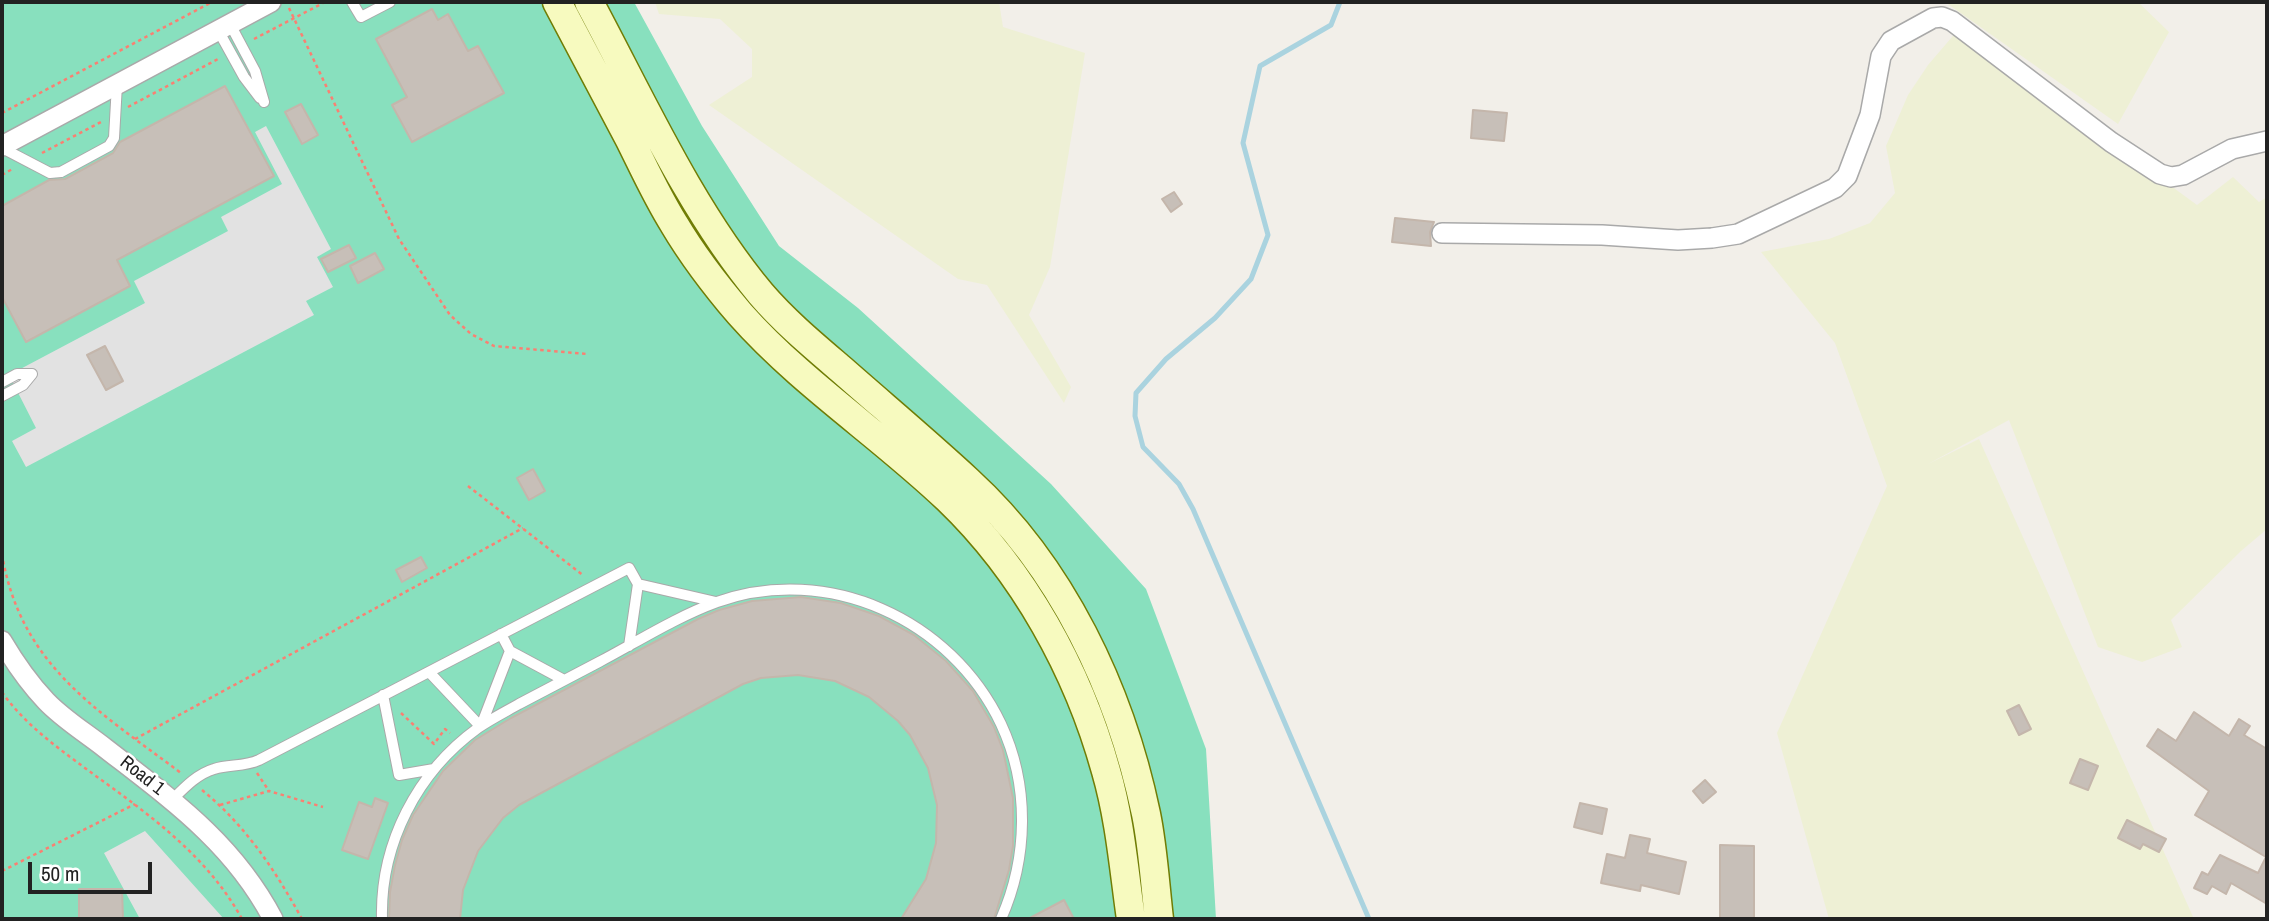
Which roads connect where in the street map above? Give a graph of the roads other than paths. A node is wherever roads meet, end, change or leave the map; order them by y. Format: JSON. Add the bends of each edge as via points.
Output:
{"nodes":[{"id":1,"x":271,"y":2,"type":"edge"},
{"id":2,"x":352,"y":2,"type":"edge"},
{"id":3,"x":390,"y":2,"type":"edge"},
{"id":4,"x":557,"y":2,"type":"edge"},
{"id":5,"x":589,"y":2,"type":"edge"},
{"id":6,"x":224,"y":27,"type":"junction"},
{"id":7,"x":117,"y":84,"type":"junction"},
{"id":8,"x":2267,"y":141,"type":"edge"},
{"id":9,"x":2,"y":147,"type":"edge"},
{"id":10,"x":1442,"y":233,"type":"dead end"},
{"id":11,"x":2,"y":382,"type":"edge"},
{"id":12,"x":2,"y":396,"type":"edge"},
{"id":13,"x":638,"y":584,"type":"junction"},
{"id":14,"x":717,"y":602,"type":"junction"},
{"id":15,"x":501,"y":634,"type":"junction"},
{"id":16,"x":2,"y":641,"type":"edge"},
{"id":17,"x":629,"y":646,"type":"junction"},
{"id":18,"x":510,"y":651,"type":"junction"},
{"id":19,"x":429,"y":672,"type":"junction"},
{"id":20,"x":564,"y":680,"type":"junction"},
{"id":21,"x":383,"y":695,"type":"junction"},
{"id":22,"x":480,"y":726,"type":"junction"},
{"id":23,"x":434,"y":769,"type":"junction"},
{"id":24,"x":172,"y":800,"type":"junction"},
{"id":25,"x":273,"y":919,"type":"edge"},
{"id":26,"x":382,"y":919,"type":"edge"},
{"id":27,"x":1001,"y":919,"type":"edge"},
{"id":28,"x":1130,"y":919,"type":"edge"},
{"id":29,"x":1159,"y":919,"type":"edge"}],
"edges":[{"from":1,"to":6,"type":"street"},
{"from":2,"to":3,"type":"lane","via":[[361,17]]},
{"from":4,"to":28,"type":"street","via":[[673,224],[706,272],[784,358],[948,499],[1017,582],[1066,665],[1089,719],[1119,828]]},
{"from":5,"to":29,"type":"street","via":[[700,210],[762,295],[970,482],[1011,525],[1062,597],[1116,706],[1134,762],[1147,818]]},
{"from":6,"to":6,"type":"lane","via":[[243,77],[264,102],[256,71]]},
{"from":6,"to":7,"type":"street"},
{"from":7,"to":9,"type":"street"},
{"from":7,"to":9,"type":"lane","via":[[114,138],[97,153],[50,173]]},
{"from":8,"to":10,"type":"street","via":[[2232,149],[2183,174],[2160,174],[1952,21],[1933,18],[1891,41],[1881,56],[1870,115],[1842,183],[1738,234],[1678,240]]},
{"from":11,"to":12,"type":"lane","via":[[17,374],[33,373],[23,385]]},
{"from":13,"to":14,"type":"lane"},
{"from":13,"to":15,"type":"lane","via":[[629,568]]},
{"from":13,"to":17,"type":"lane"},
{"from":14,"to":17,"type":"lane"},
{"from":14,"to":27,"type":"lane","via":[[778,590],[839,594],[909,622],[966,669],[1000,722],[1019,781],[1020,855]]},
{"from":15,"to":18,"type":"lane"},
{"from":15,"to":19,"type":"lane"},
{"from":16,"to":24,"type":"street","name":"Road 1","via":[[48,703]]},
{"from":17,"to":20,"type":"lane"},
{"from":18,"to":20,"type":"lane"},
{"from":18,"to":22,"type":"lane"},
{"from":19,"to":21,"type":"lane"},
{"from":19,"to":22,"type":"lane"},
{"from":20,"to":22,"type":"lane"},
{"from":21,"to":23,"type":"lane","via":[[399,775]]},
{"from":21,"to":24,"type":"lane","via":[[251,764],[213,769],[191,781]]},
{"from":22,"to":23,"type":"lane"},
{"from":23,"to":26,"type":"lane","via":[[396,833],[384,881]]},
{"from":24,"to":25,"type":"street","name":"Road 1","via":[[231,856]]}]}
